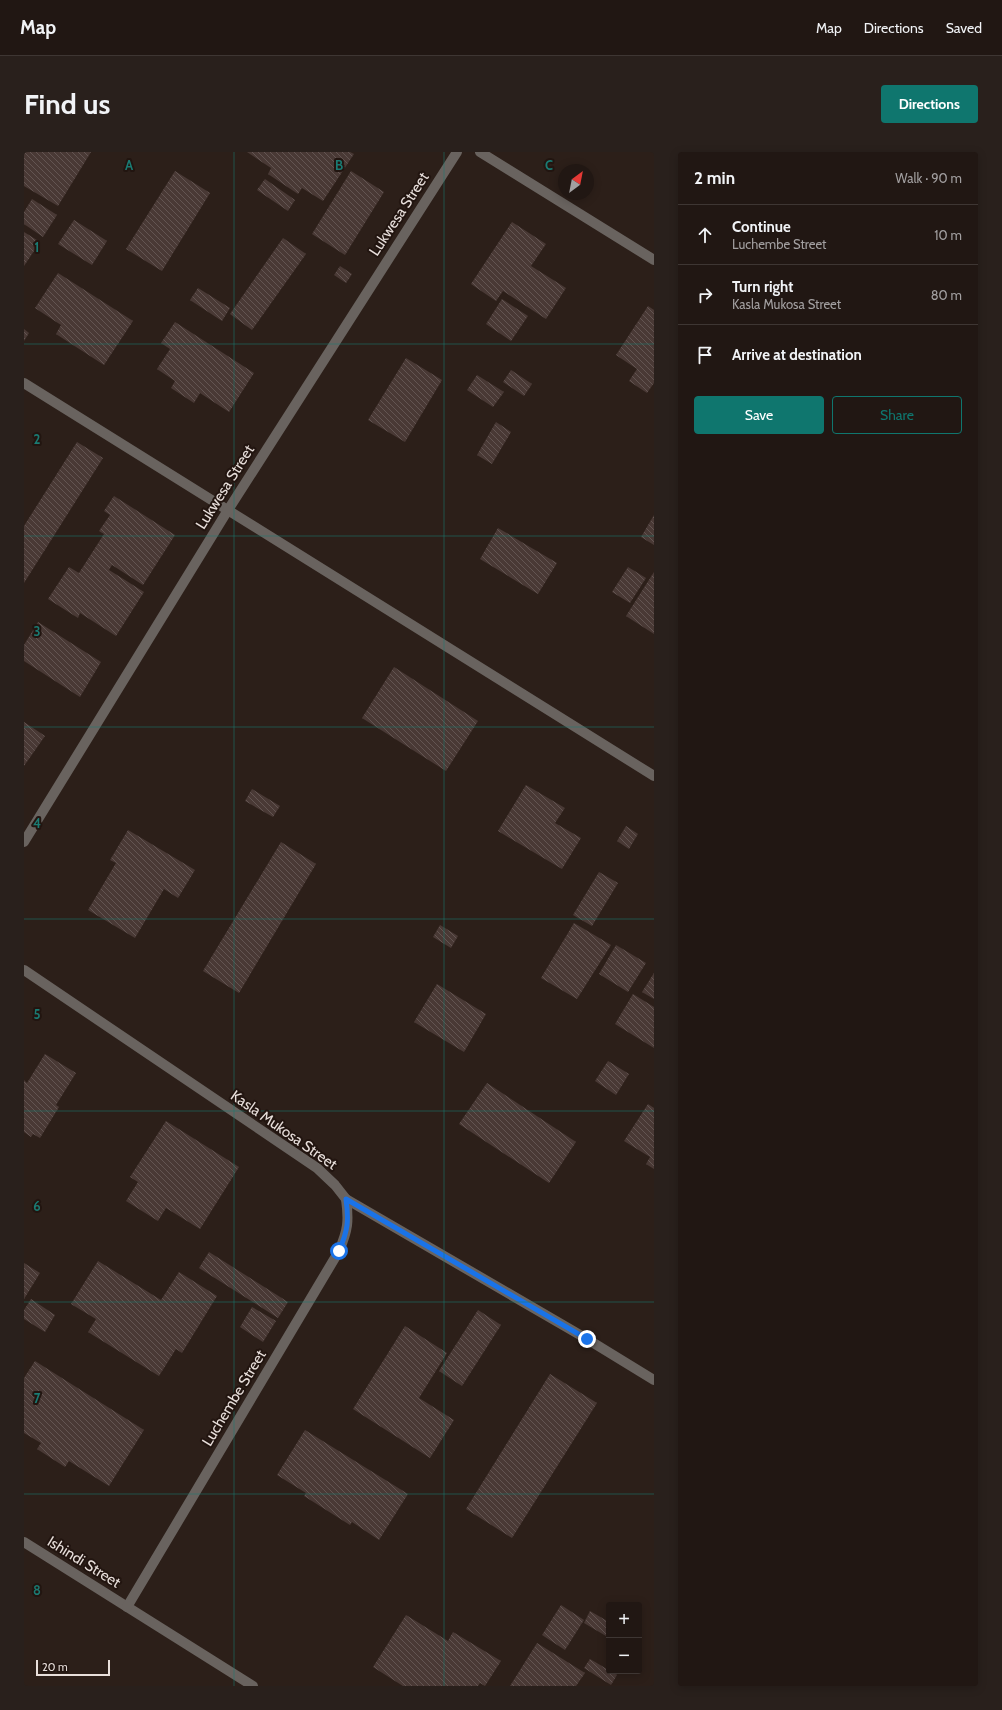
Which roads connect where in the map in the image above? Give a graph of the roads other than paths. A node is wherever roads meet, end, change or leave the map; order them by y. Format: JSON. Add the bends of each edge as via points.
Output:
{"nodes":[{"id":1,"x":457,"y":152,"type":"edge"},
{"id":2,"x":480,"y":152,"type":"edge"},
{"id":3,"x":654,"y":260,"type":"edge"},
{"id":4,"x":24,"y":383,"type":"edge"},
{"id":5,"x":228,"y":510,"type":"junction"},
{"id":6,"x":654,"y":776,"type":"edge"},
{"id":7,"x":24,"y":842,"type":"edge"},
{"id":8,"x":24,"y":970,"type":"edge"},
{"id":9,"x":346,"y":1199,"type":"junction"},
{"id":10,"x":654,"y":1380,"type":"edge"},
{"id":11,"x":24,"y":1543,"type":"edge"},
{"id":12,"x":128,"y":1607,"type":"junction"},
{"id":13,"x":253,"y":1686,"type":"edge"}],
"edges":[{"from":1,"to":5,"type":"street","name":"Lukwesa Street"},
{"from":2,"to":3,"type":"street"},
{"from":4,"to":5,"type":"street"},
{"from":5,"to":6,"type":"street"},
{"from":5,"to":7,"type":"street","name":"Lukwesa Street"},
{"from":8,"to":9,"type":"street","name":"Kasla Mukosa Street","via":[[317,1168]]},
{"from":9,"to":10,"type":"street","name":"Kasla Mukosa Street"},
{"from":9,"to":12,"type":"street","name":"Luchembe Street","via":[[347,1232],[339,1251]]},
{"from":11,"to":12,"type":"street","name":"Ishindi Street"},
{"from":12,"to":13,"type":"street","name":"Ishindi Street"}]}
